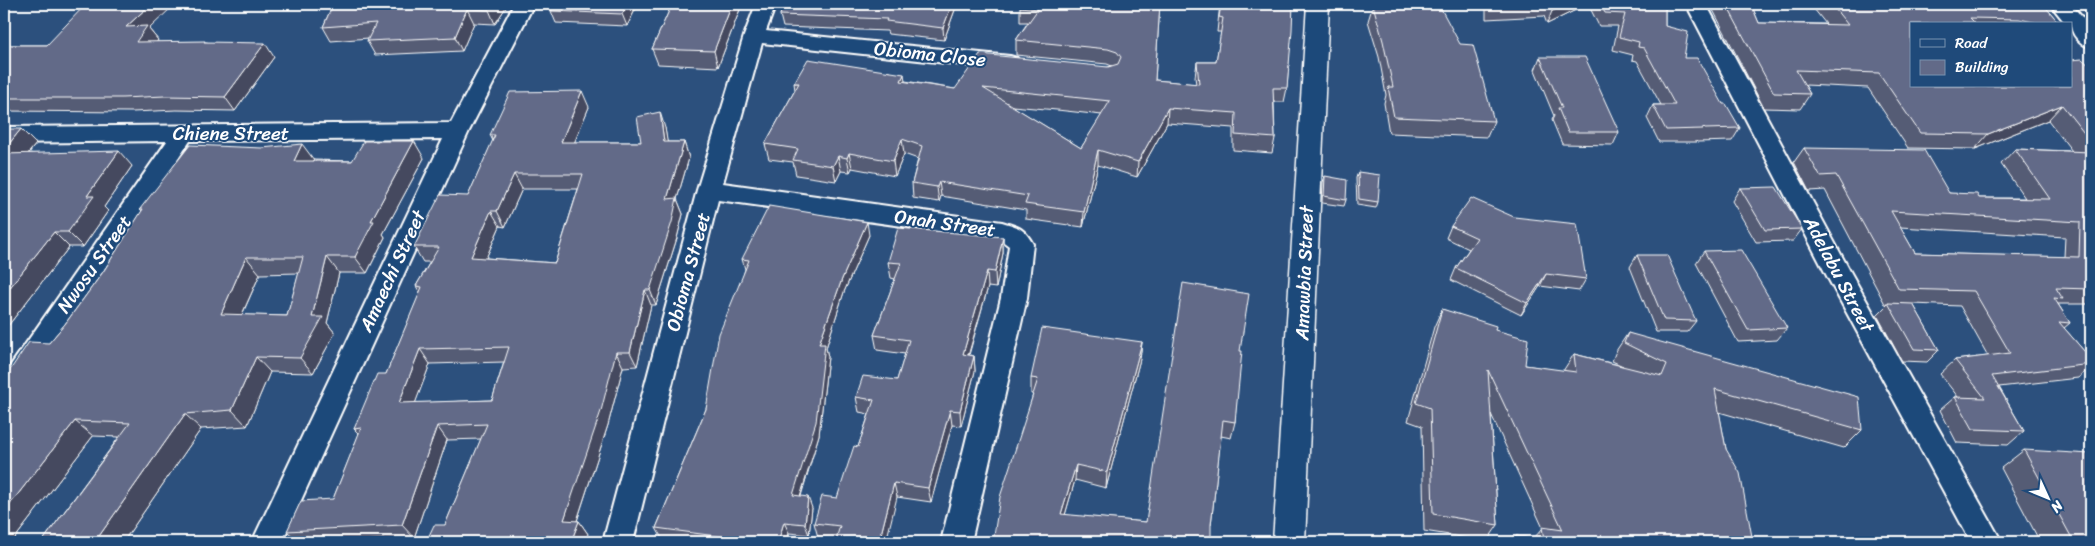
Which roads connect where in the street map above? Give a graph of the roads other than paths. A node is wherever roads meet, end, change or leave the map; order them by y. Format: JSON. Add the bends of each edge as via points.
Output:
{"nodes":[{"id":1,"x":524,"y":4,"type":"edge"},
{"id":2,"x":766,"y":4,"type":"edge"},
{"id":3,"x":1318,"y":4,"type":"edge"},
{"id":4,"x":1696,"y":4,"type":"edge"},
{"id":5,"x":2060,"y":4,"type":"edge"},
{"id":6,"x":754,"y":36,"type":"junction"},
{"id":7,"x":2091,"y":41,"type":"edge"},
{"id":8,"x":1030,"y":65,"type":"edge"},
{"id":9,"x":458,"y":131,"type":"junction"},
{"id":10,"x":185,"y":132,"type":"junction"},
{"id":11,"x":4,"y":135,"type":"edge"},
{"id":12,"x":709,"y":190,"type":"junction"},
{"id":13,"x":4,"y":396,"type":"edge"},
{"id":14,"x":267,"y":542,"type":"edge"},
{"id":15,"x":618,"y":542,"type":"edge"},
{"id":16,"x":956,"y":542,"type":"edge"},
{"id":17,"x":1289,"y":542,"type":"edge"},
{"id":18,"x":1987,"y":542,"type":"edge"}],
"edges":[{"from":1,"to":9,"type":"street","name":"Amaechi Street"},
{"from":2,"to":6,"type":"street","name":"Obioma Street"},
{"from":3,"to":17,"type":"street","name":"Amawbia Street"},
{"from":4,"to":18,"type":"street","name":"Adelabu Street","via":[[1842,280]]},
{"from":5,"to":7,"type":"street"},
{"from":6,"to":8,"type":"street","name":"Obioma Close"},
{"from":6,"to":12,"type":"street","name":"Obioma Street"},
{"from":9,"to":10,"type":"street","name":"Chiene Street"},
{"from":9,"to":14,"type":"street","name":"Amaechi Street"},
{"from":10,"to":11,"type":"street","name":"Chiene Street"},
{"from":10,"to":13,"type":"street","name":"Nwosu Street"},
{"from":12,"to":15,"type":"street","name":"Obioma Street"},
{"from":12,"to":16,"type":"street","name":"Onah Street","via":[[1002,231],[1014,235],[1021,244],[1014,298]]}]}
